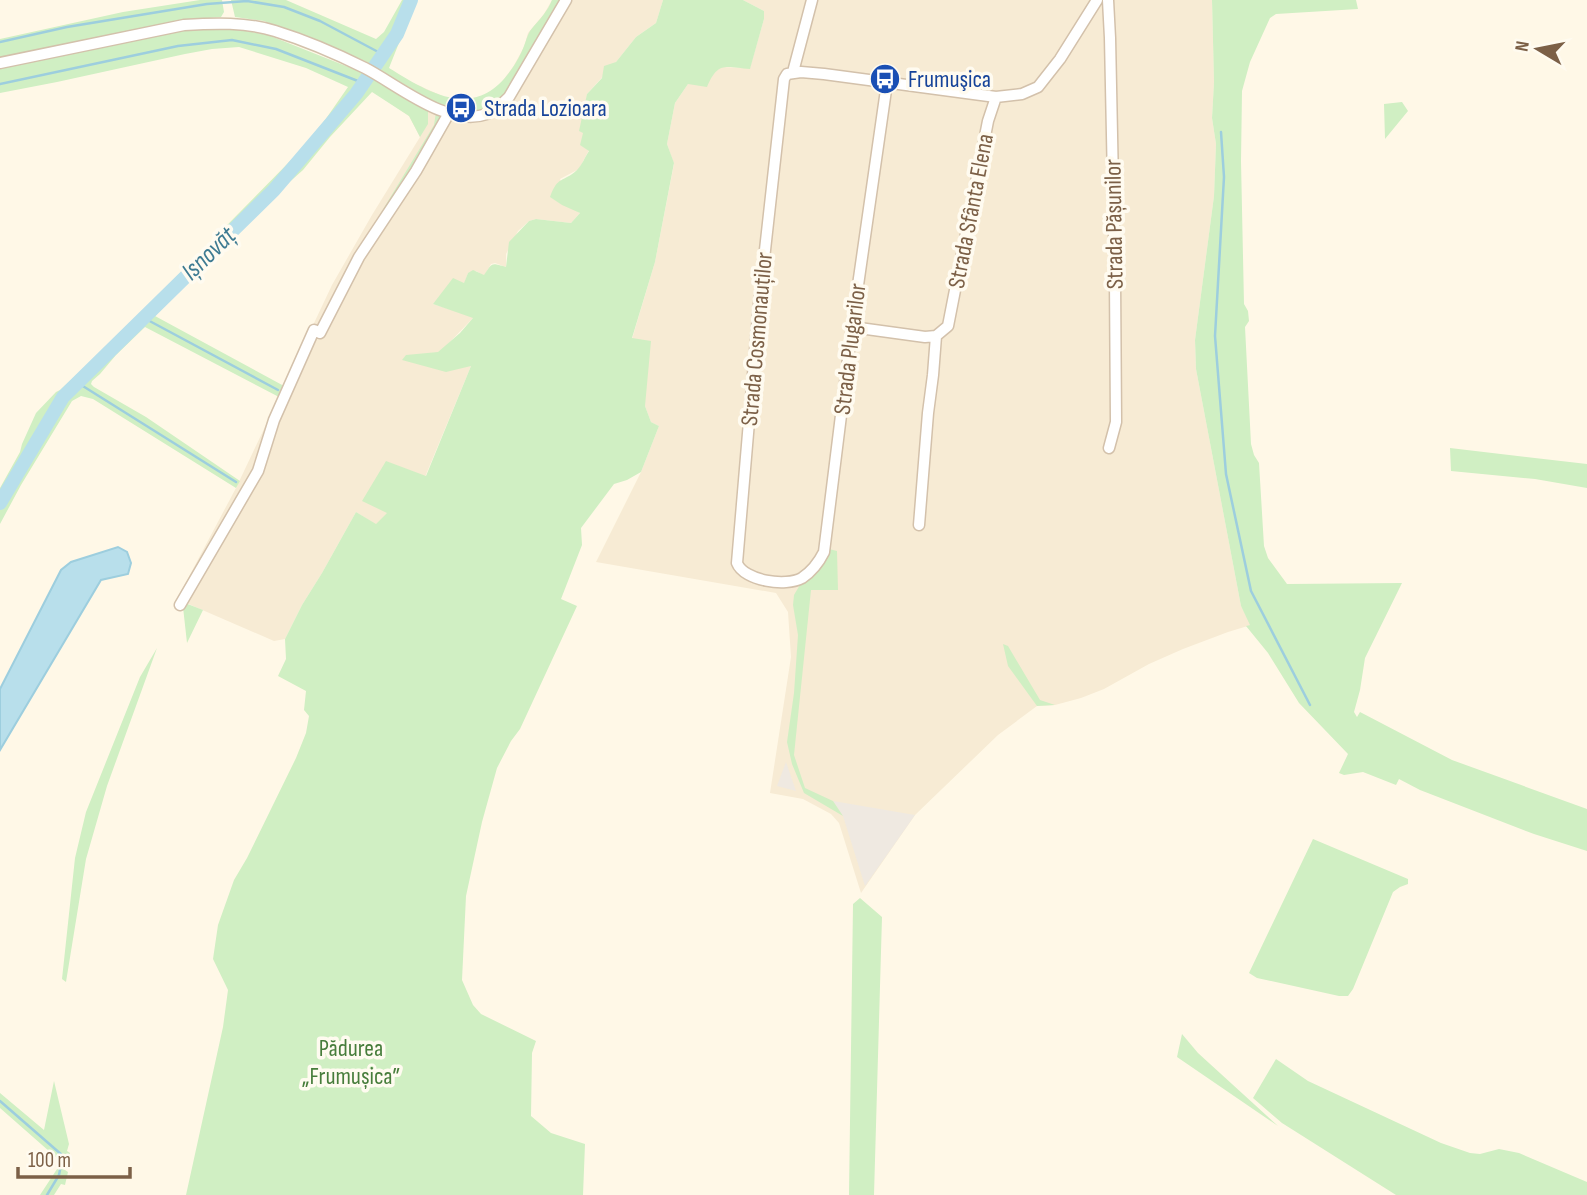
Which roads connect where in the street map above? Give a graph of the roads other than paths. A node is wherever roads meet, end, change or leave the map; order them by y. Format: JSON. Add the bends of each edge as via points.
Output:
{"nodes":[{"id":1,"x":566,"y":0,"type":"edge"},
{"id":2,"x":812,"y":0,"type":"edge"},
{"id":3,"x":1097,"y":0,"type":"edge"},
{"id":4,"x":1108,"y":0,"type":"edge"},
{"id":5,"x":0,"y":63,"type":"edge"},
{"id":6,"x":790,"y":73,"type":"junction"},
{"id":7,"x":887,"y":83,"type":"junction"},
{"id":8,"x":996,"y":97,"type":"junction"},
{"id":9,"x":449,"y":113,"type":"junction"},
{"id":10,"x":852,"y":327,"type":"junction"},
{"id":11,"x":936,"y":336,"type":"junction"},
{"id":12,"x":1109,"y":448,"type":"dead end"},
{"id":13,"x":919,"y":525,"type":"dead end"},
{"id":14,"x":773,"y":583,"type":"joint"},
{"id":15,"x":180,"y":605,"type":"dead end"}],
"edges":[{"from":1,"to":9,"type":"street","via":[[499,107],[474,116]]},
{"from":2,"to":6,"type":"street"},
{"from":3,"to":8,"type":"street","via":[[1038,87]]},
{"from":4,"to":12,"type":"street","name":"Strada Pășunilor","via":[[1116,422]]},
{"from":5,"to":9,"type":"street","via":[[184,25],[241,25],[273,31],[363,67]]},
{"from":6,"to":7,"type":"street"},
{"from":6,"to":14,"type":"street","name":"Strada Cosmonauților","via":[[784,79],[737,562],[751,576]]},
{"from":7,"to":8,"type":"street"},
{"from":7,"to":10,"type":"street","name":"Strada Plugarilor"},
{"from":8,"to":11,"type":"street","name":"Strada Sfânta Elena","via":[[948,326]]},
{"from":9,"to":15,"type":"street","via":[[359,257],[320,333],[314,330],[274,420],[258,471]]},
{"from":10,"to":11,"type":"street"},
{"from":10,"to":14,"type":"street","name":"Strada Plugarilor","via":[[824,552],[801,579]]},
{"from":11,"to":13,"type":"street"}]}
